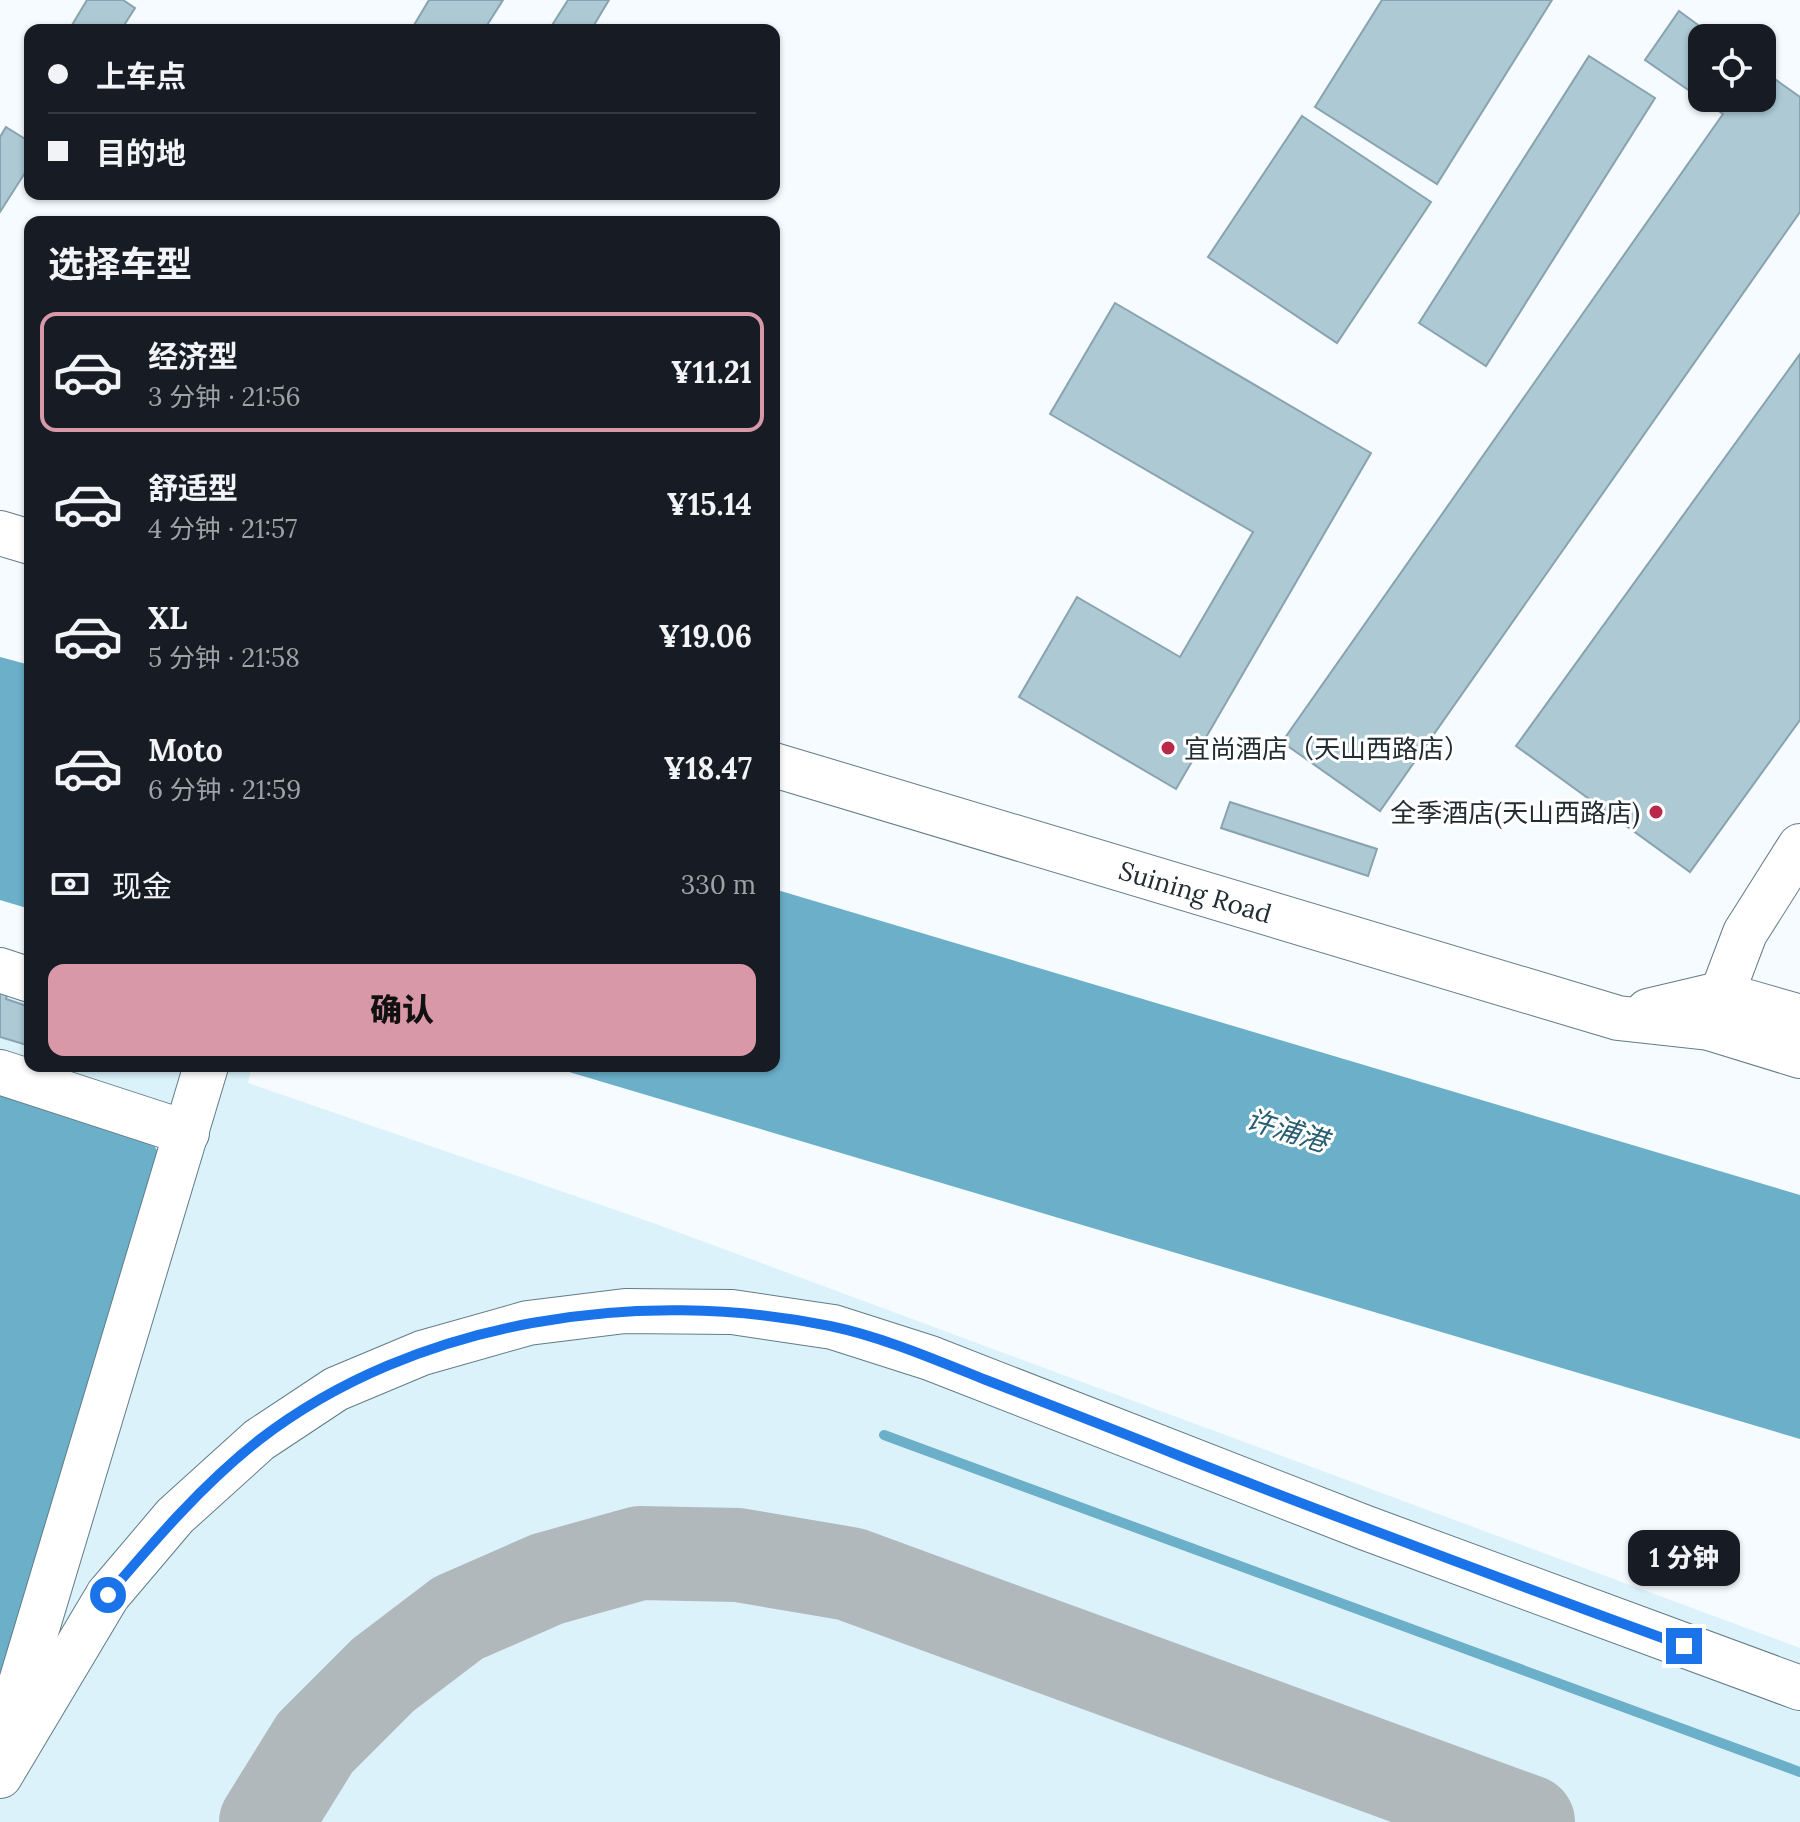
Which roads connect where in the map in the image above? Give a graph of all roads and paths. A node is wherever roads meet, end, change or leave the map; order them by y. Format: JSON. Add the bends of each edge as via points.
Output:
{"nodes":[{"id":1,"x":0,"y":533,"type":"edge"},
{"id":2,"x":24,"y":540,"type":"edge"},
{"id":3,"x":780,"y":767,"type":"edge"},
{"id":4,"x":1800,"y":846,"type":"edge"},
{"id":5,"x":0,"y":970,"type":"edge"},
{"id":6,"x":24,"y":978,"type":"edge"},
{"id":7,"x":1714,"y":1011,"type":"junction"},
{"id":8,"x":1800,"y":1017,"type":"edge"},
{"id":9,"x":1800,"y":1056,"type":"edge"},
{"id":10,"x":0,"y":1072,"type":"edge"},
{"id":11,"x":204,"y":1072,"type":"edge"},
{"id":12,"x":187,"y":1133,"type":"junction"},
{"id":13,"x":1800,"y":1688,"type":"edge"},
{"id":14,"x":0,"y":1753,"type":"edge"},
{"id":15,"x":0,"y":1776,"type":"edge"}],
"edges":[{"from":1,"to":2,"type":"main road"},
{"from":3,"to":7,"type":"main road","name":"Suining Road","via":[[1618,1018]]},
{"from":4,"to":7,"type":"main road","via":[[1745,933]]},
{"from":5,"to":6,"type":"main road"},
{"from":7,"to":8,"type":"main road","name":"Suining Road"},
{"from":7,"to":9,"type":"main road"},
{"from":10,"to":12,"type":"main road"},
{"from":11,"to":12,"type":"main road"},
{"from":12,"to":14,"type":"main road"},
{"from":13,"to":15,"type":"main road","via":[[1366,1528],[930,1358],[833,1327],[732,1312],[625,1311],[528,1323],[422,1353],[336,1389],[259,1440],[175,1516],[108,1595]]}]}
